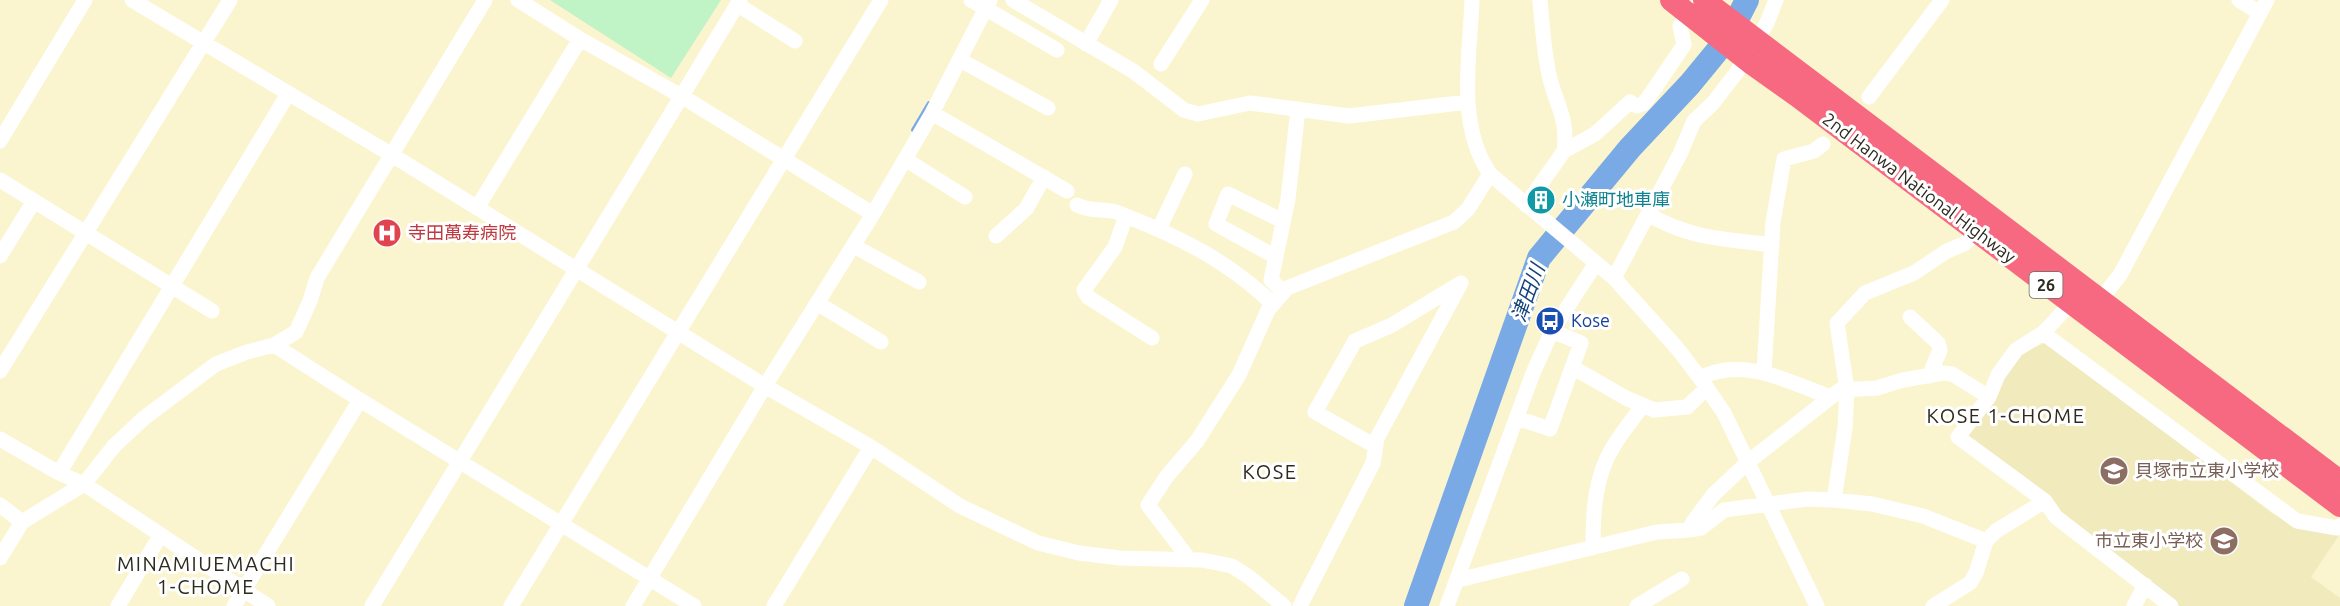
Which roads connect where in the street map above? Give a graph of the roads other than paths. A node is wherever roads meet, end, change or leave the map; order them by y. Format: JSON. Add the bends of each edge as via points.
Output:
{"nodes":[{"id":1,"x":85,"y":0,"type":"edge"},
{"id":2,"x":132,"y":0,"type":"edge"},
{"id":3,"x":230,"y":0,"type":"edge"},
{"id":4,"x":485,"y":0,"type":"edge"},
{"id":5,"x":518,"y":0,"type":"edge"},
{"id":6,"x":880,"y":0,"type":"edge"},
{"id":7,"x":971,"y":0,"type":"edge"},
{"id":8,"x":1013,"y":0,"type":"edge"},
{"id":9,"x":1111,"y":0,"type":"edge"},
{"id":10,"x":1202,"y":0,"type":"edge"},
{"id":11,"x":1472,"y":0,"type":"edge"},
{"id":12,"x":1540,"y":0,"type":"edge"},
{"id":13,"x":1704,"y":0,"type":"edge"},
{"id":14,"x":1776,"y":0,"type":"edge"},
{"id":15,"x":1942,"y":0,"type":"edge"},
{"id":16,"x":2240,"y":0,"type":"edge"},
{"id":17,"x":739,"y":2,"type":"edge"},
{"id":18,"x":1683,"y":3,"type":"edge"},
{"id":19,"x":988,"y":5,"type":"edge"},
{"id":20,"x":2263,"y":6,"type":"edge"},
{"id":21,"x":580,"y":39,"type":"junction"},
{"id":22,"x":795,"y":41,"type":"dead end"},
{"id":23,"x":203,"y":44,"type":"junction"},
{"id":24,"x":1086,"y":44,"type":"junction"},
{"id":25,"x":1056,"y":50,"type":"dead end"},
{"id":26,"x":1758,"y":56,"type":"junction"},
{"id":27,"x":960,"y":60,"type":"junction"},
{"id":28,"x":1161,"y":64,"type":"dead end"},
{"id":29,"x":288,"y":94,"type":"junction"},
{"id":30,"x":683,"y":97,"type":"junction"},
{"id":31,"x":1869,"y":97,"type":"dead end"},
{"id":32,"x":1468,"y":102,"type":"junction"},
{"id":33,"x":1048,"y":108,"type":"dead end"},
{"id":34,"x":1298,"y":109,"type":"junction"},
{"id":35,"x":932,"y":113,"type":"junction"},
{"id":36,"x":0,"y":141,"type":"edge"},
{"id":37,"x":1823,"y":144,"type":"dead end"},
{"id":38,"x":1564,"y":152,"type":"junction"},
{"id":39,"x":392,"y":155,"type":"junction"},
{"id":40,"x":782,"y":159,"type":"junction"},
{"id":41,"x":905,"y":159,"type":"junction"},
{"id":42,"x":1185,"y":174,"type":"dead end"},
{"id":43,"x":1490,"y":174,"type":"junction"},
{"id":44,"x":1044,"y":177,"type":"junction"},
{"id":45,"x":0,"y":180,"type":"edge"},
{"id":46,"x":1067,"y":191,"type":"dead end"},
{"id":47,"x":965,"y":197,"type":"dead end"},
{"id":48,"x":34,"y":201,"type":"junction"},
{"id":49,"x":1077,"y":205,"type":"dead end"},
{"id":50,"x":1526,"y":205,"type":"junction"},
{"id":51,"x":477,"y":208,"type":"junction"},
{"id":52,"x":873,"y":214,"type":"junction"},
{"id":53,"x":1648,"y":214,"type":"junction"},
{"id":54,"x":1125,"y":216,"type":"junction"},
{"id":55,"x":1283,"y":221,"type":"junction"},
{"id":56,"x":1159,"y":229,"type":"junction"},
{"id":57,"x":86,"y":232,"type":"junction"},
{"id":58,"x":1977,"y":232,"type":"junction"},
{"id":59,"x":996,"y":236,"type":"dead end"},
{"id":60,"x":1772,"y":245,"type":"junction"},
{"id":61,"x":854,"y":246,"type":"junction"},
{"id":62,"x":0,"y":256,"type":"edge"},
{"id":63,"x":1276,"y":257,"type":"junction"},
{"id":64,"x":1596,"y":263,"type":"junction"},
{"id":65,"x":576,"y":270,"type":"junction"},
{"id":66,"x":1614,"y":278,"type":"junction"},
{"id":67,"x":919,"y":282,"type":"dead end"},
{"id":68,"x":173,"y":286,"type":"junction"},
{"id":69,"x":1278,"y":298,"type":"junction"},
{"id":70,"x":2100,"y":300,"type":"junction"},
{"id":71,"x":817,"y":303,"type":"junction"},
{"id":72,"x":2071,"y":303,"type":"junction"},
{"id":73,"x":212,"y":311,"type":"dead end"},
{"id":74,"x":1910,"y":317,"type":"dead end"},
{"id":75,"x":1552,"y":331,"type":"junction"},
{"id":76,"x":678,"y":333,"type":"junction"},
{"id":77,"x":2043,"y":333,"type":"junction"},
{"id":78,"x":1152,"y":338,"type":"dead end"},
{"id":79,"x":881,"y":342,"type":"dead end"},
{"id":80,"x":274,"y":345,"type":"junction"},
{"id":81,"x":1572,"y":367,"type":"junction"},
{"id":82,"x":0,"y":371,"type":"edge"},
{"id":83,"x":1764,"y":372,"type":"junction"},
{"id":84,"x":1929,"y":376,"type":"junction"},
{"id":85,"x":1703,"y":383,"type":"junction"},
{"id":86,"x":765,"y":386,"type":"junction"},
{"id":87,"x":1847,"y":390,"type":"junction"},
{"id":88,"x":1989,"y":397,"type":"junction"},
{"id":89,"x":1830,"y":398,"type":"junction"},
{"id":90,"x":360,"y":400,"type":"junction"},
{"id":91,"x":1643,"y":405,"type":"junction"},
{"id":92,"x":1516,"y":418,"type":"junction"},
{"id":93,"x":0,"y":439,"type":"edge"},
{"id":94,"x":1375,"y":446,"type":"junction"},
{"id":95,"x":871,"y":447,"type":"junction"},
{"id":96,"x":459,"y":461,"type":"junction"},
{"id":97,"x":1748,"y":462,"type":"junction"},
{"id":98,"x":59,"y":473,"type":"junction"},
{"id":99,"x":2340,"y":481,"type":"edge"},
{"id":100,"x":84,"y":484,"type":"junction"},
{"id":101,"x":1834,"y":500,"type":"junction"},
{"id":102,"x":2045,"y":501,"type":"junction"},
{"id":103,"x":1768,"y":504,"type":"junction"},
{"id":104,"x":0,"y":505,"type":"edge"},
{"id":105,"x":2340,"y":506,"type":"edge"},
{"id":106,"x":22,"y":522,"type":"junction"},
{"id":107,"x":561,"y":524,"type":"junction"},
{"id":108,"x":2340,"y":526,"type":"edge"},
{"id":109,"x":1689,"y":530,"type":"junction"},
{"id":110,"x":160,"y":536,"type":"junction"},
{"id":111,"x":1986,"y":541,"type":"junction"},
{"id":112,"x":1593,"y":548,"type":"junction"},
{"id":113,"x":0,"y":558,"type":"edge"},
{"id":114,"x":1189,"y":559,"type":"junction"},
{"id":115,"x":650,"y":579,"type":"junction"},
{"id":116,"x":1682,"y":579,"type":"dead end"},
{"id":117,"x":1458,"y":580,"type":"junction"},
{"id":118,"x":2145,"y":585,"type":"junction"},
{"id":119,"x":243,"y":591,"type":"junction"},
{"id":120,"x":118,"y":606,"type":"edge"},
{"id":121,"x":234,"y":606,"type":"edge"},
{"id":122,"x":268,"y":606,"type":"edge"},
{"id":123,"x":372,"y":606,"type":"edge"},
{"id":124,"x":511,"y":606,"type":"edge"},
{"id":125,"x":633,"y":606,"type":"edge"},
{"id":126,"x":694,"y":606,"type":"edge"},
{"id":127,"x":774,"y":606,"type":"edge"},
{"id":128,"x":1284,"y":606,"type":"edge"},
{"id":129,"x":1300,"y":606,"type":"edge"},
{"id":130,"x":1447,"y":606,"type":"edge"},
{"id":131,"x":1637,"y":606,"type":"edge"},
{"id":132,"x":1817,"y":606,"type":"edge"},
{"id":133,"x":1933,"y":606,"type":"edge"},
{"id":134,"x":2134,"y":606,"type":"edge"},
{"id":135,"x":2171,"y":606,"type":"edge"}],
"edges":[{"from":1,"to":36,"type":"street"},
{"from":2,"to":23,"type":"street"},
{"from":3,"to":23,"type":"street"},
{"from":4,"to":39,"type":"street"},
{"from":5,"to":21,"type":"street"},
{"from":6,"to":40,"type":"street"},
{"from":7,"to":19,"type":"street"},
{"from":8,"to":24,"type":"street"},
{"from":9,"to":24,"type":"street"},
{"from":10,"to":28,"type":"street"},
{"from":11,"to":32,"type":"street"},
{"from":12,"to":38,"type":"street","via":[[1550,80],[1565,120]]},
{"from":13,"to":26,"type":"highway","name":"2nd Hanwa National Highway","number":"26"},
{"from":14,"to":53,"type":"street","via":[[1767,23],[1737,72],[1694,121]]},
{"from":15,"to":31,"type":"street"},
{"from":16,"to":20,"type":"street"},
{"from":17,"to":22,"type":"street"},
{"from":17,"to":30,"type":"street"},
{"from":18,"to":26,"type":"highway","name":"2nd Hanwa National Highway","number":"26"},
{"from":18,"to":38,"type":"street","via":[[1680,26],[1684,45],[1643,104],[1636,106],[1630,102],[1595,134]]},
{"from":19,"to":25,"type":"street"},
{"from":19,"to":27,"type":"street"},
{"from":20,"to":70,"type":"street","via":[[2120,275]]},
{"from":21,"to":30,"type":"street"},
{"from":21,"to":51,"type":"street"},
{"from":23,"to":29,"type":"street"},
{"from":23,"to":57,"type":"street"},
{"from":24,"to":34,"type":"street","via":[[1133,71],[1184,110],[1198,114],[1250,103]]},
{"from":26,"to":58,"type":"highway","name":"2nd Hanwa National Highway","number":"26"},
{"from":26,"to":70,"type":"highway","name":"2nd Hanwa National Highway","number":"26"},
{"from":27,"to":33,"type":"street"},
{"from":27,"to":35,"type":"street"},
{"from":29,"to":39,"type":"street"},
{"from":29,"to":68,"type":"street"},
{"from":30,"to":40,"type":"street"},
{"from":30,"to":65,"type":"street"},
{"from":32,"to":34,"type":"street","via":[[1349,116]]},
{"from":32,"to":43,"type":"street","via":[[1479,158]]},
{"from":34,"to":55,"type":"street"},
{"from":35,"to":41,"type":"street"},
{"from":35,"to":44,"type":"street"},
{"from":37,"to":60,"type":"street","via":[[1814,151],[1784,159]]},
{"from":38,"to":50,"type":"street"},
{"from":39,"to":51,"type":"street"},
{"from":39,"to":80,"type":"street","via":[[317,278],[296,332]]},
{"from":40,"to":52,"type":"street"},
{"from":40,"to":76,"type":"street"},
{"from":41,"to":47,"type":"street"},
{"from":41,"to":52,"type":"street"},
{"from":42,"to":56,"type":"street"},
{"from":43,"to":50,"type":"street"},
{"from":43,"to":69,"type":"street","via":[[1468,209],[1454,222],[1287,288]]},
{"from":44,"to":46,"type":"street"},
{"from":44,"to":59,"type":"street","via":[[1026,209]]},
{"from":45,"to":48,"type":"street"},
{"from":48,"to":57,"type":"street"},
{"from":48,"to":62,"type":"street"},
{"from":49,"to":54,"type":"street","via":[[1089,211],[1115,210]]},
{"from":50,"to":64,"type":"street"},
{"from":51,"to":65,"type":"street"},
{"from":52,"to":61,"type":"street"},
{"from":53,"to":60,"type":"street","via":[[1694,235]]},
{"from":53,"to":66,"type":"street"},
{"from":54,"to":56,"type":"street"},
{"from":54,"to":78,"type":"street","via":[[1116,247],[1084,290],[1088,297]]},
{"from":55,"to":63,"type":"street"},
{"from":55,"to":63,"type":"street","via":[[1228,194],[1216,224]]},
{"from":56,"to":69,"type":"street","via":[[1210,255]]},
{"from":57,"to":68,"type":"street"},
{"from":57,"to":82,"type":"street"},
{"from":58,"to":72,"type":"highway","name":"2nd Hanwa National Highway","number":"26"},
{"from":58,"to":87,"type":"street","via":[[1914,273],[1865,293],[1837,323]]},
{"from":60,"to":83,"type":"street"},
{"from":61,"to":67,"type":"street"},
{"from":61,"to":71,"type":"street"},
{"from":63,"to":69,"type":"street","via":[[1271,280]]},
{"from":64,"to":66,"type":"street"},
{"from":64,"to":75,"type":"street"},
{"from":65,"to":76,"type":"street"},
{"from":65,"to":96,"type":"street"},
{"from":66,"to":85,"type":"street"},
{"from":68,"to":73,"type":"street"},
{"from":68,"to":98,"type":"street"},
{"from":69,"to":114,"type":"street","via":[[1268,310],[1239,375],[1197,441],[1148,505]]},
{"from":70,"to":72,"type":"street"},
{"from":70,"to":99,"type":"highway","name":"2nd Hanwa National Highway","number":"26"},
{"from":71,"to":79,"type":"street"},
{"from":71,"to":86,"type":"street"},
{"from":72,"to":77,"type":"street"},
{"from":72,"to":105,"type":"highway","name":"2nd Hanwa National Highway","number":"26"},
{"from":74,"to":84,"type":"street","via":[[1938,343],[1940,350]]},
{"from":75,"to":81,"type":"street","via":[[1581,343]]},
{"from":75,"to":92,"type":"street"},
{"from":76,"to":86,"type":"street"},
{"from":76,"to":107,"type":"street"},
{"from":77,"to":88,"type":"street","via":[[2016,350],[1998,375]]},
{"from":77,"to":108,"type":"street","via":[[2297,520]]},
{"from":80,"to":90,"type":"street"},
{"from":80,"to":100,"type":"street","via":[[207,370],[144,418],[114,446]]},
{"from":81,"to":91,"type":"street"},
{"from":81,"to":92,"type":"street","via":[[1550,429]]},
{"from":83,"to":85,"type":"street","via":[[1712,372]]},
{"from":83,"to":89,"type":"street"},
{"from":84,"to":87,"type":"street","via":[[1877,388]]},
{"from":84,"to":88,"type":"street","via":[[1952,374]]},
{"from":85,"to":91,"type":"street","via":[[1687,407],[1654,410]]},
{"from":85,"to":97,"type":"street","via":[[1724,413]]},
{"from":86,"to":95,"type":"street"},
{"from":86,"to":115,"type":"street"},
{"from":87,"to":89,"type":"street"},
{"from":87,"to":101,"type":"street"},
{"from":88,"to":102,"type":"street","via":[[1958,437]]},
{"from":89,"to":97,"type":"street"},
{"from":90,"to":96,"type":"street"},
{"from":90,"to":119,"type":"street"},
{"from":91,"to":112,"type":"street","via":[[1603,466],[1593,512]]},
{"from":92,"to":117,"type":"street"},
{"from":93,"to":98,"type":"street"},
{"from":94,"to":94,"type":"street","via":[[1315,412],[1355,340],[1392,325],[1461,283]]},
{"from":94,"to":129,"type":"street","via":[[1373,463]]},
{"from":95,"to":114,"type":"street","via":[[960,506],[1038,543],[1120,558]]},
{"from":95,"to":127,"type":"street"},
{"from":96,"to":107,"type":"street"},
{"from":96,"to":123,"type":"street"},
{"from":97,"to":103,"type":"street"},
{"from":97,"to":109,"type":"street","via":[[1713,495]]},
{"from":98,"to":100,"type":"street"},
{"from":100,"to":106,"type":"street"},
{"from":100,"to":110,"type":"street"},
{"from":101,"to":103,"type":"street"},
{"from":101,"to":111,"type":"street","via":[[1923,516]]},
{"from":102,"to":111,"type":"street"},
{"from":102,"to":118,"type":"street","via":[[2056,517]]},
{"from":103,"to":109,"type":"street","via":[[1724,510],[1701,528]]},
{"from":103,"to":132,"type":"street"},
{"from":104,"to":106,"type":"street"},
{"from":106,"to":113,"type":"street"},
{"from":107,"to":115,"type":"street"},
{"from":107,"to":124,"type":"street"},
{"from":109,"to":112,"type":"street","via":[[1657,532]]},
{"from":110,"to":119,"type":"street"},
{"from":110,"to":120,"type":"street"},
{"from":111,"to":133,"type":"street","via":[[1970,583]]},
{"from":112,"to":117,"type":"street"},
{"from":114,"to":128,"type":"street","via":[[1232,566]]},
{"from":115,"to":125,"type":"street"},
{"from":115,"to":126,"type":"street"},
{"from":116,"to":131,"type":"street"},
{"from":117,"to":130,"type":"street"},
{"from":118,"to":134,"type":"street"},
{"from":118,"to":135,"type":"street"},
{"from":119,"to":121,"type":"street"},
{"from":119,"to":122,"type":"street"}]}
